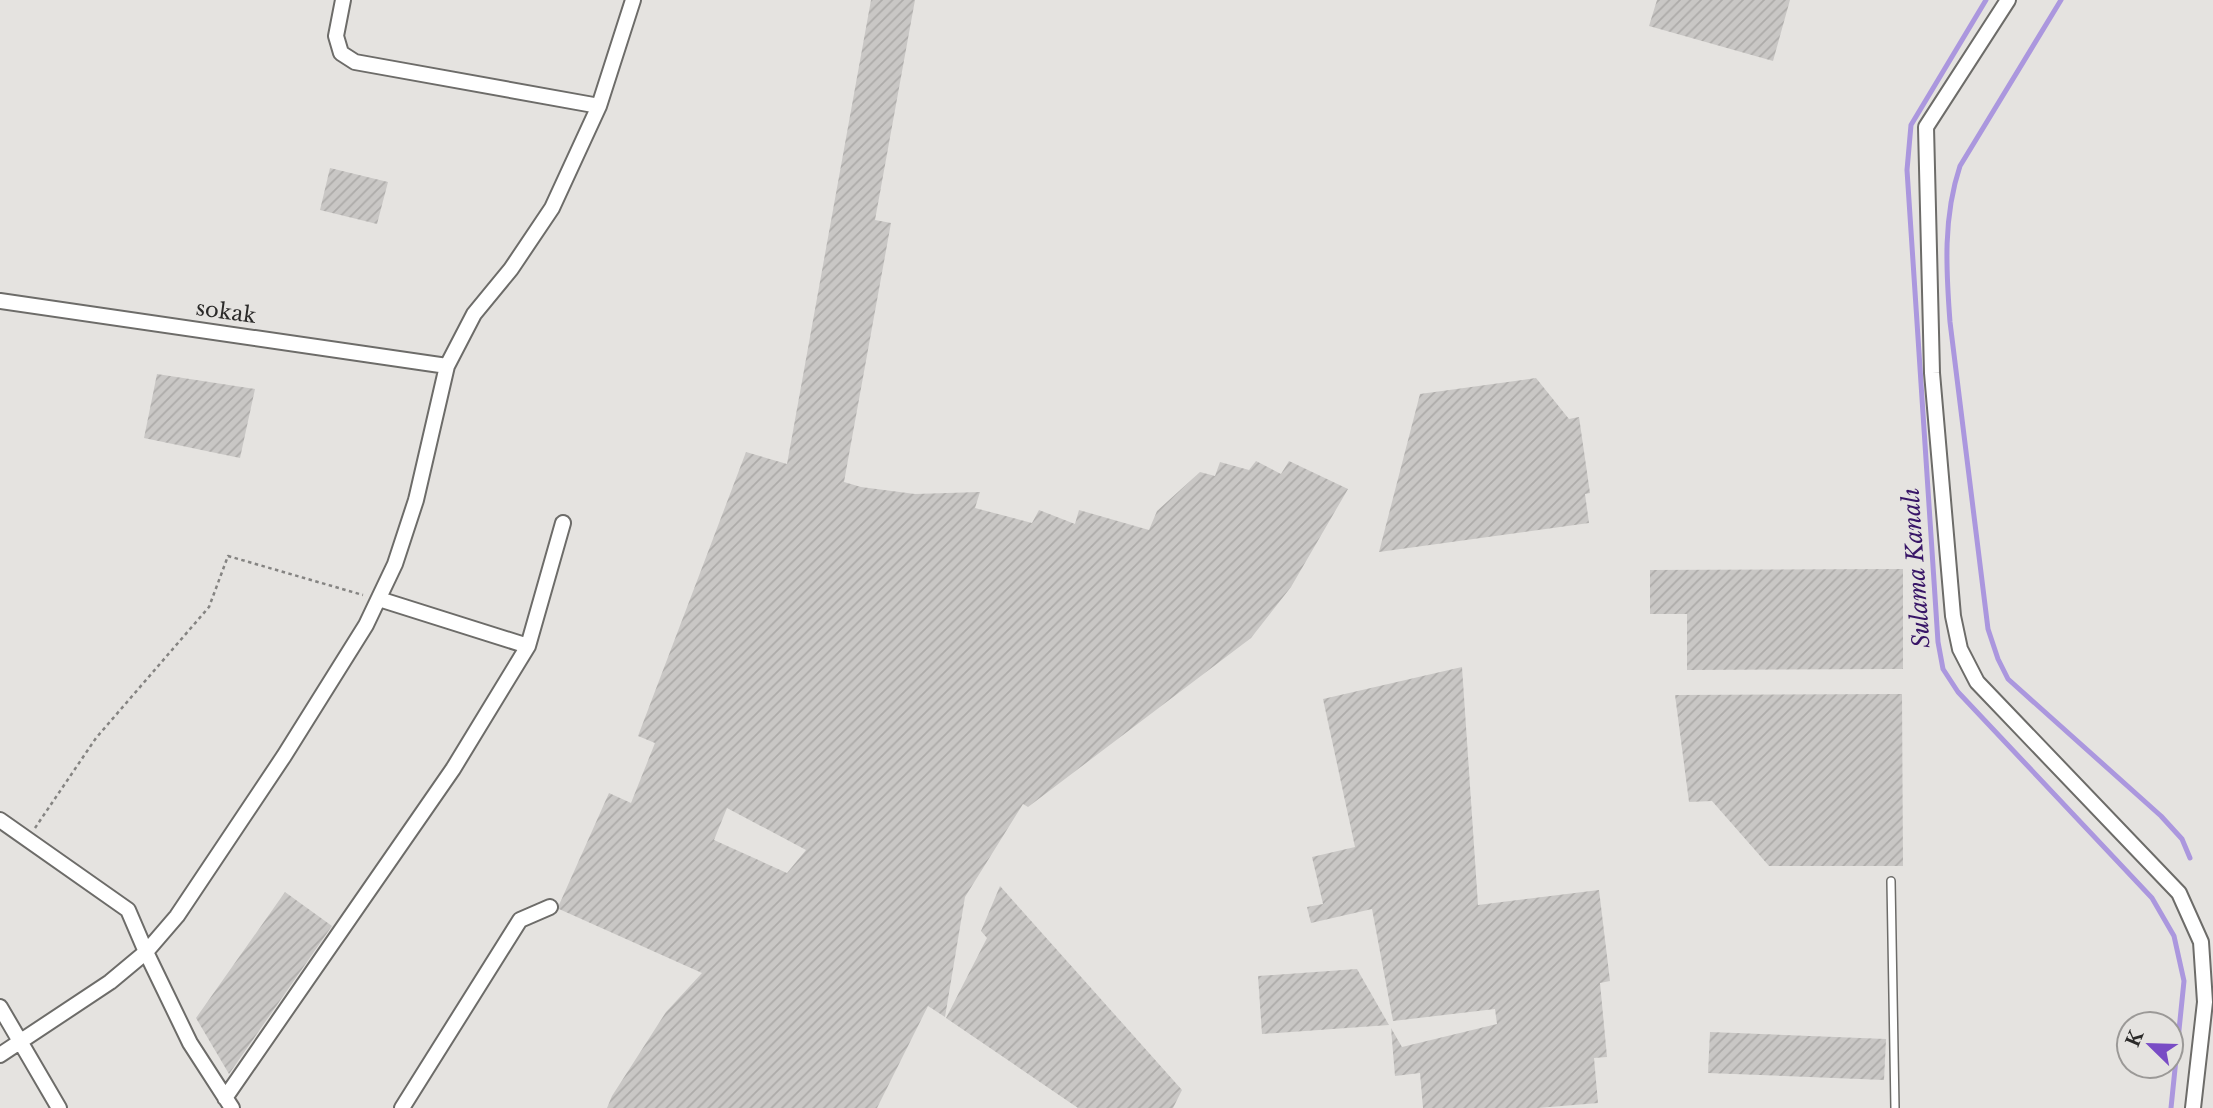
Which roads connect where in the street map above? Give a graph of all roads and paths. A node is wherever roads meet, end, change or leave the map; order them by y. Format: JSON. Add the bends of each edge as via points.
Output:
{"nodes":[{"id":1,"x":343,"y":0,"type":"edge"},
{"id":2,"x":633,"y":0,"type":"edge"},
{"id":3,"x":2008,"y":0,"type":"edge"},
{"id":4,"x":599,"y":106,"type":"junction"},
{"id":5,"x":0,"y":301,"type":"edge"},
{"id":6,"x":447,"y":366,"type":"junction"},
{"id":7,"x":563,"y":523,"type":"dead end"},
{"id":8,"x":379,"y":599,"type":"junction"},
{"id":9,"x":528,"y":646,"type":"junction"},
{"id":10,"x":0,"y":820,"type":"edge"},
{"id":11,"x":27,"y":839,"type":"junction"},
{"id":12,"x":1891,"y":881,"type":"dead end"},
{"id":13,"x":550,"y":907,"type":"dead end"},
{"id":14,"x":146,"y":952,"type":"junction"},
{"id":15,"x":0,"y":1007,"type":"edge"},
{"id":16,"x":20,"y":1042,"type":"junction"},
{"id":17,"x":0,"y":1055,"type":"edge"},
{"id":18,"x":229,"y":1103,"type":"edge"},
{"id":19,"x":59,"y":1108,"type":"edge"},
{"id":20,"x":402,"y":1108,"type":"edge"},
{"id":21,"x":1895,"y":1108,"type":"edge"},
{"id":22,"x":2193,"y":1108,"type":"edge"}],
"edges":[{"from":1,"to":4,"type":"street","via":[[336,36],[341,53],[355,62]]},
{"from":2,"to":4,"type":"street"},
{"from":3,"to":22,"type":"street","via":[[1926,127],[1932,373],[1953,616],[1960,649],[1977,682],[2179,893],[2201,942],[2203,966],[2205,1002]]},
{"from":4,"to":6,"type":"street","via":[[552,208],[474,314]]},
{"from":5,"to":6,"type":"street","name":"sokak"},
{"from":6,"to":8,"type":"street","via":[[416,500]]},
{"from":7,"to":9,"type":"street"},
{"from":8,"to":9,"type":"street"},
{"from":8,"to":11,"type":"path","via":[[228,556],[209,607],[96,738]]},
{"from":8,"to":14,"type":"street","via":[[284,756],[177,916]]},
{"from":9,"to":18,"type":"street","via":[[453,769]]},
{"from":10,"to":11,"type":"street"},
{"from":11,"to":14,"type":"street","via":[[128,910]]},
{"from":12,"to":21,"type":"lane"},
{"from":13,"to":20,"type":"street","via":[[520,920]]},
{"from":14,"to":16,"type":"street"},
{"from":14,"to":18,"type":"street","via":[[190,1043]]},
{"from":15,"to":16,"type":"street"},
{"from":16,"to":17,"type":"street"},
{"from":16,"to":19,"type":"street"}]}
